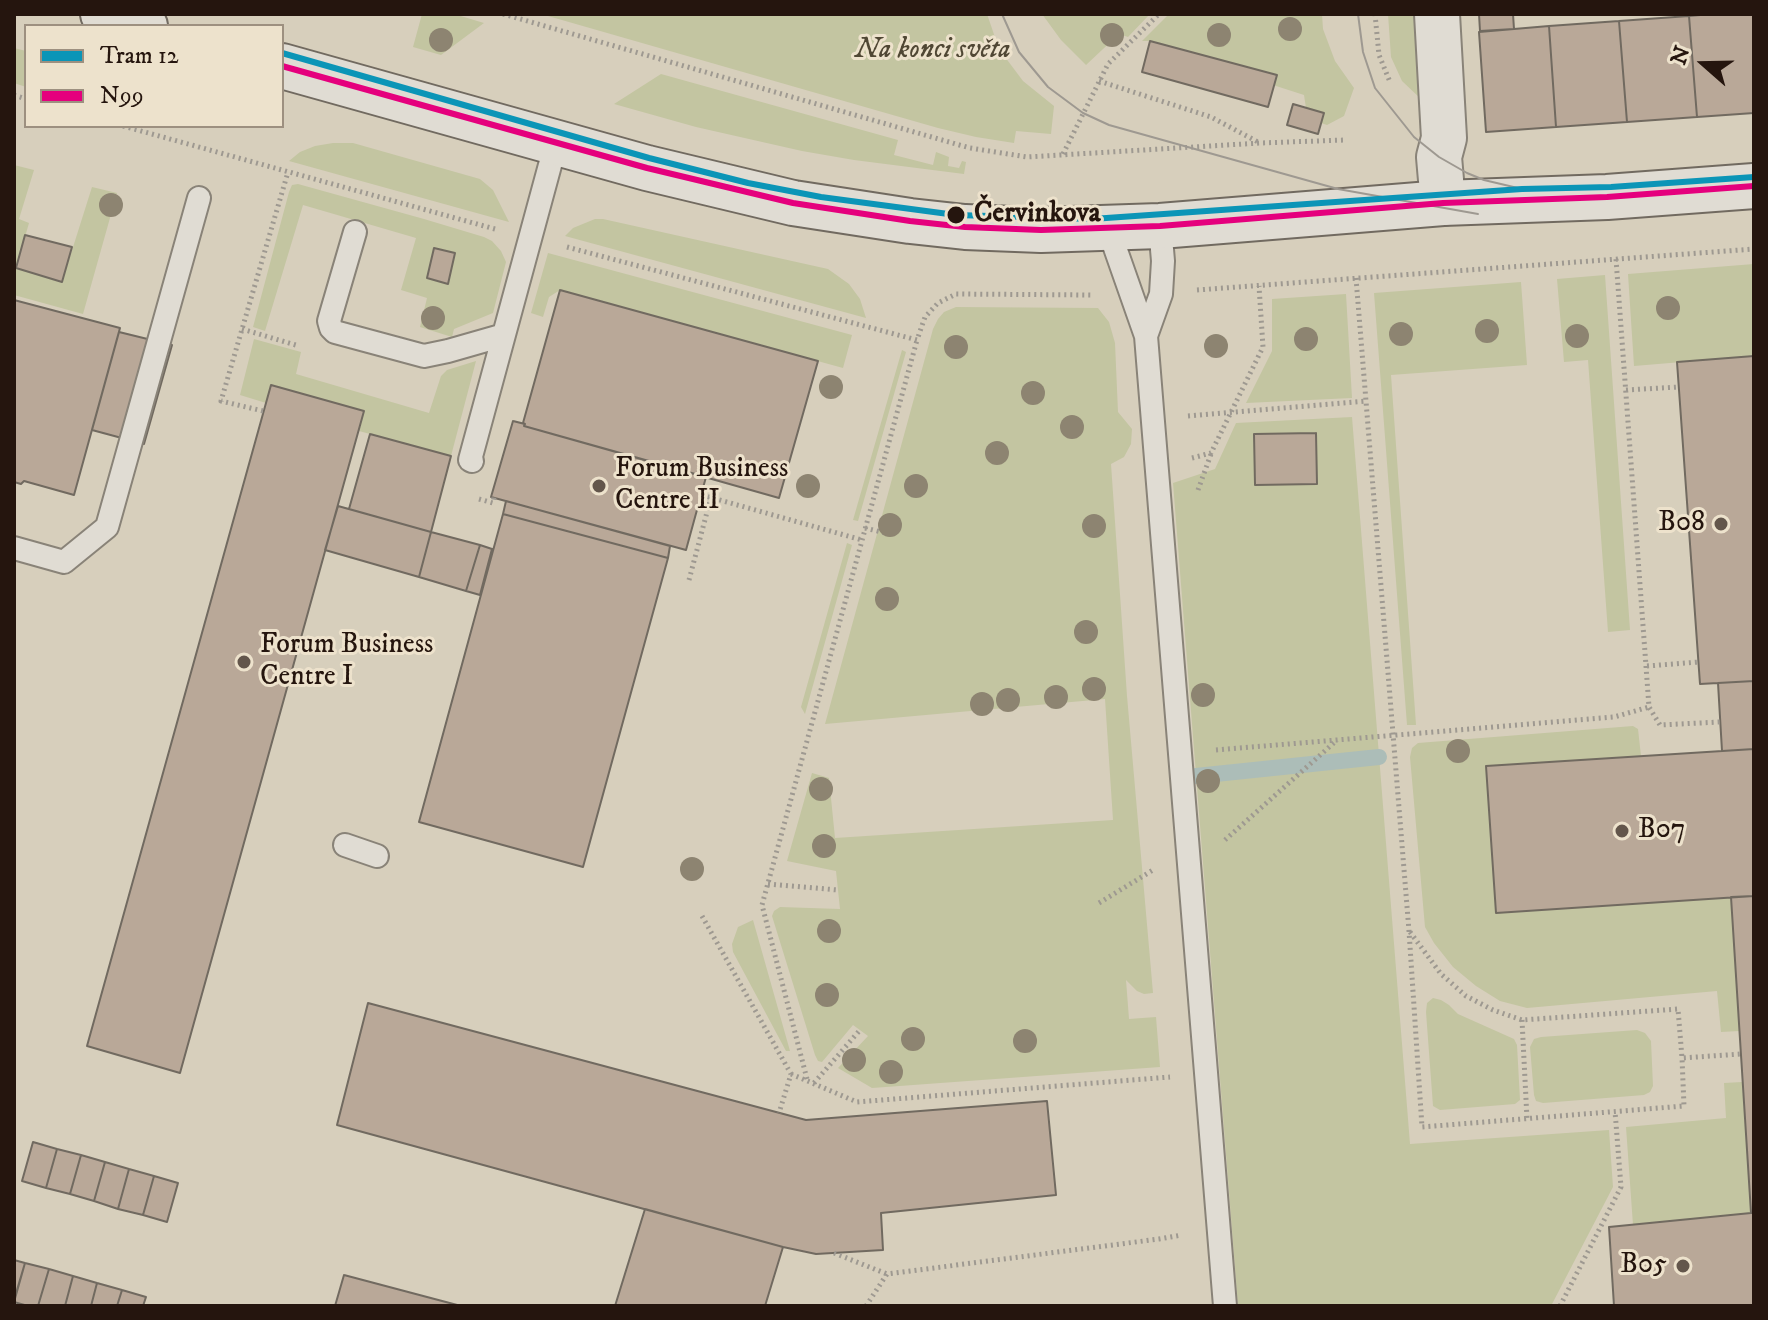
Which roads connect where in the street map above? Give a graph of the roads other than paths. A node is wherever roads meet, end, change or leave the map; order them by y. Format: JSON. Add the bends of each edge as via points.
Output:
{"nodes":[{"id":1,"x":103,"y":14,"type":"edge"},
{"id":2,"x":1437,"y":14,"type":"edge"},
{"id":3,"x":138,"y":24,"type":"edge"},
{"id":4,"x":284,"y":67,"type":"edge"},
{"id":5,"x":556,"y":143,"type":"junction"},
{"id":6,"x":1754,"y":186,"type":"edge"},
{"id":7,"x":199,"y":198,"type":"dead end"},
{"id":8,"x":1443,"y":203,"type":"junction"},
{"id":9,"x":1160,"y":226,"type":"junction"},
{"id":10,"x":1104,"y":229,"type":"junction"},
{"id":11,"x":355,"y":232,"type":"dead end"},
{"id":12,"x":504,"y":335,"type":"junction"},
{"id":13,"x":1146,"y":336,"type":"junction"},
{"id":14,"x":472,"y":461,"type":"dead end"},
{"id":15,"x":14,"y":548,"type":"edge"},
{"id":16,"x":345,"y":845,"type":"dead end"},
{"id":17,"x":377,"y":856,"type":"dead end"},
{"id":18,"x":1225,"y":1306,"type":"edge"}],
"edges":[{"from":1,"to":3,"type":"street"},
{"from":2,"to":8,"type":"street"},
{"from":4,"to":5,"type":"street"},
{"from":5,"to":10,"type":"street","via":[[793,203],[965,227]]},
{"from":5,"to":12,"type":"lane"},
{"from":6,"to":8,"type":"street"},
{"from":7,"to":15,"type":"lane","via":[[107,527],[64,562]]},
{"from":8,"to":9,"type":"street"},
{"from":9,"to":10,"type":"street"},
{"from":9,"to":13,"type":"lane","via":[[1161,294]]},
{"from":10,"to":13,"type":"lane"},
{"from":11,"to":12,"type":"lane","via":[[329,321],[335,332],[424,356]]},
{"from":12,"to":14,"type":"lane"},
{"from":13,"to":18,"type":"lane"},
{"from":16,"to":17,"type":"lane"}]}
